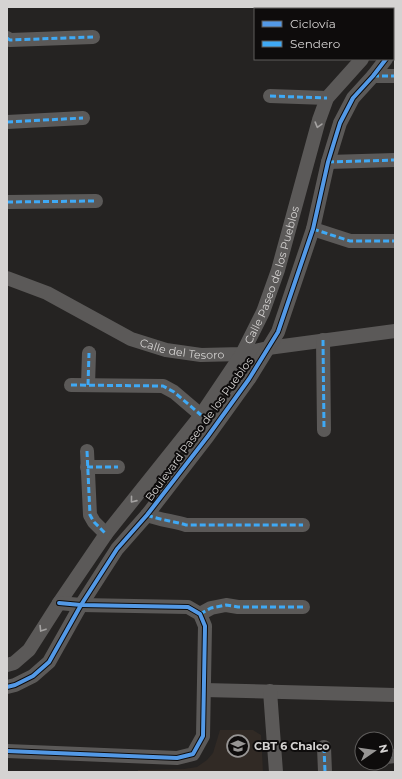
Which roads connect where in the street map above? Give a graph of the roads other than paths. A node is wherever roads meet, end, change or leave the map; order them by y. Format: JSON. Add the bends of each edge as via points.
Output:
{"nodes":[{"id":1,"x":93,"y":37,"type":"dead end"},
{"id":2,"x":7,"y":38,"type":"edge"},
{"id":3,"x":361,"y":60,"type":"edge"},
{"id":4,"x":385,"y":60,"type":"edge"},
{"id":5,"x":373,"y":76,"type":"junction"},
{"id":6,"x":395,"y":76,"type":"edge"},
{"id":7,"x":270,"y":96,"type":"dead end"},
{"id":8,"x":327,"y":98,"type":"junction"},
{"id":9,"x":83,"y":118,"type":"dead end"},
{"id":10,"x":7,"y":122,"type":"edge"},
{"id":11,"x":395,"y":160,"type":"edge"},
{"id":12,"x":328,"y":162,"type":"junction"},
{"id":13,"x":96,"y":201,"type":"dead end"},
{"id":14,"x":7,"y":202,"type":"edge"},
{"id":15,"x":313,"y":230,"type":"junction"},
{"id":16,"x":395,"y":241,"type":"edge"},
{"id":17,"x":7,"y":278,"type":"edge"},
{"id":18,"x":395,"y":331,"type":"edge"},
{"id":19,"x":323,"y":340,"type":"junction"},
{"id":20,"x":268,"y":348,"type":"junction"},
{"id":21,"x":89,"y":354,"type":"dead end"},
{"id":22,"x":242,"y":354,"type":"junction"},
{"id":23,"x":71,"y":385,"type":"dead end"},
{"id":24,"x":88,"y":385,"type":"junction"},
{"id":25,"x":201,"y":415,"type":"junction"},
{"id":26,"x":324,"y":430,"type":"dead end"},
{"id":27,"x":87,"y":451,"type":"dead end"},
{"id":28,"x":87,"y":467,"type":"junction"},
{"id":29,"x":118,"y":467,"type":"dead end"},
{"id":30,"x":147,"y":515,"type":"junction"},
{"id":31,"x":303,"y":525,"type":"dead end"},
{"id":32,"x":106,"y":534,"type":"junction"},
{"id":33,"x":59,"y":603,"type":"junction"},
{"id":34,"x":81,"y":605,"type":"junction"},
{"id":35,"x":304,"y":607,"type":"dead end"},
{"id":36,"x":200,"y":614,"type":"junction"},
{"id":37,"x":7,"y":665,"type":"edge"},
{"id":38,"x":7,"y":687,"type":"edge"},
{"id":39,"x":204,"y":690,"type":"junction"},
{"id":40,"x":270,"y":691,"type":"junction"},
{"id":41,"x":395,"y":695,"type":"edge"},
{"id":42,"x":324,"y":747,"type":"dead end"},
{"id":43,"x":7,"y":751,"type":"edge"},
{"id":44,"x":276,"y":772,"type":"edge"},
{"id":45,"x":325,"y":772,"type":"edge"}],
"edges":[{"from":1,"to":2,"type":"street","via":[[10,40]]},
{"from":3,"to":8,"type":"street","name":"Calle Paseo de los Pueblos"},
{"from":4,"to":5,"type":"street","name":"Boulevard Paseo de los Pueblos"},
{"from":5,"to":6,"type":"street"},
{"from":5,"to":12,"type":"street","name":"Boulevard Paseo de los Pueblos","via":[[352,98],[340,123]]},
{"from":7,"to":8,"type":"street"},
{"from":8,"to":22,"type":"street","name":"Calle Paseo de los Pueblos","one_way":true,"via":[[278,270],[263,312]]},
{"from":9,"to":10,"type":"street"},
{"from":11,"to":12,"type":"street"},
{"from":12,"to":15,"type":"street","name":"Boulevard Paseo de los Pueblos"},
{"from":13,"to":14,"type":"street"},
{"from":15,"to":16,"type":"street","via":[[350,242]]},
{"from":15,"to":20,"type":"street","name":"Boulevard Paseo de los Pueblos","via":[[278,332]]},
{"from":17,"to":22,"type":"street","name":"Calle del Tesoro","via":[[47,293],[132,339],[166,350],[201,355]]},
{"from":18,"to":19,"type":"street","name":"Calle del Tesoro"},
{"from":19,"to":20,"type":"street","name":"Calle del Tesoro"},
{"from":19,"to":26,"type":"street"},
{"from":20,"to":22,"type":"street","name":"Calle del Tesoro"},
{"from":20,"to":30,"type":"street","name":"Boulevard Paseo de los Pueblos","via":[[208,436]]},
{"from":21,"to":24,"type":"street"},
{"from":22,"to":25,"type":"street","name":"Calle Paseo de los Pueblos"},
{"from":23,"to":24,"type":"street"},
{"from":24,"to":25,"type":"street","via":[[163,386]]},
{"from":25,"to":32,"type":"street","name":"Calle Paseo de los Pueblos","one_way":true},
{"from":27,"to":28,"type":"street"},
{"from":28,"to":29,"type":"street"},
{"from":28,"to":32,"type":"street","via":[[90,515]]},
{"from":30,"to":31,"type":"street","via":[[186,525]]},
{"from":30,"to":34,"type":"street","name":"Boulevard Paseo de los Pueblos","via":[[117,549]]},
{"from":32,"to":33,"type":"street","name":"Calle Paseo de los Pueblos"},
{"from":33,"to":34,"type":"street"},
{"from":33,"to":37,"type":"street","name":"Calle Paseo de los Pueblos","one_way":true,"via":[[29,650],[14,663]]},
{"from":34,"to":36,"type":"street","via":[[188,607]]},
{"from":34,"to":38,"type":"street","name":"Boulevard Paseo de los Pueblos","via":[[49,662],[33,676],[15,686]]},
{"from":35,"to":36,"type":"street","via":[[226,605],[211,608]]},
{"from":36,"to":39,"type":"street","via":[[205,626]]},
{"from":39,"to":40,"type":"street"},
{"from":39,"to":43,"type":"street","via":[[203,736],[193,754],[177,758]]},
{"from":40,"to":41,"type":"street"},
{"from":40,"to":44,"type":"street"},
{"from":42,"to":45,"type":"street"}]}
